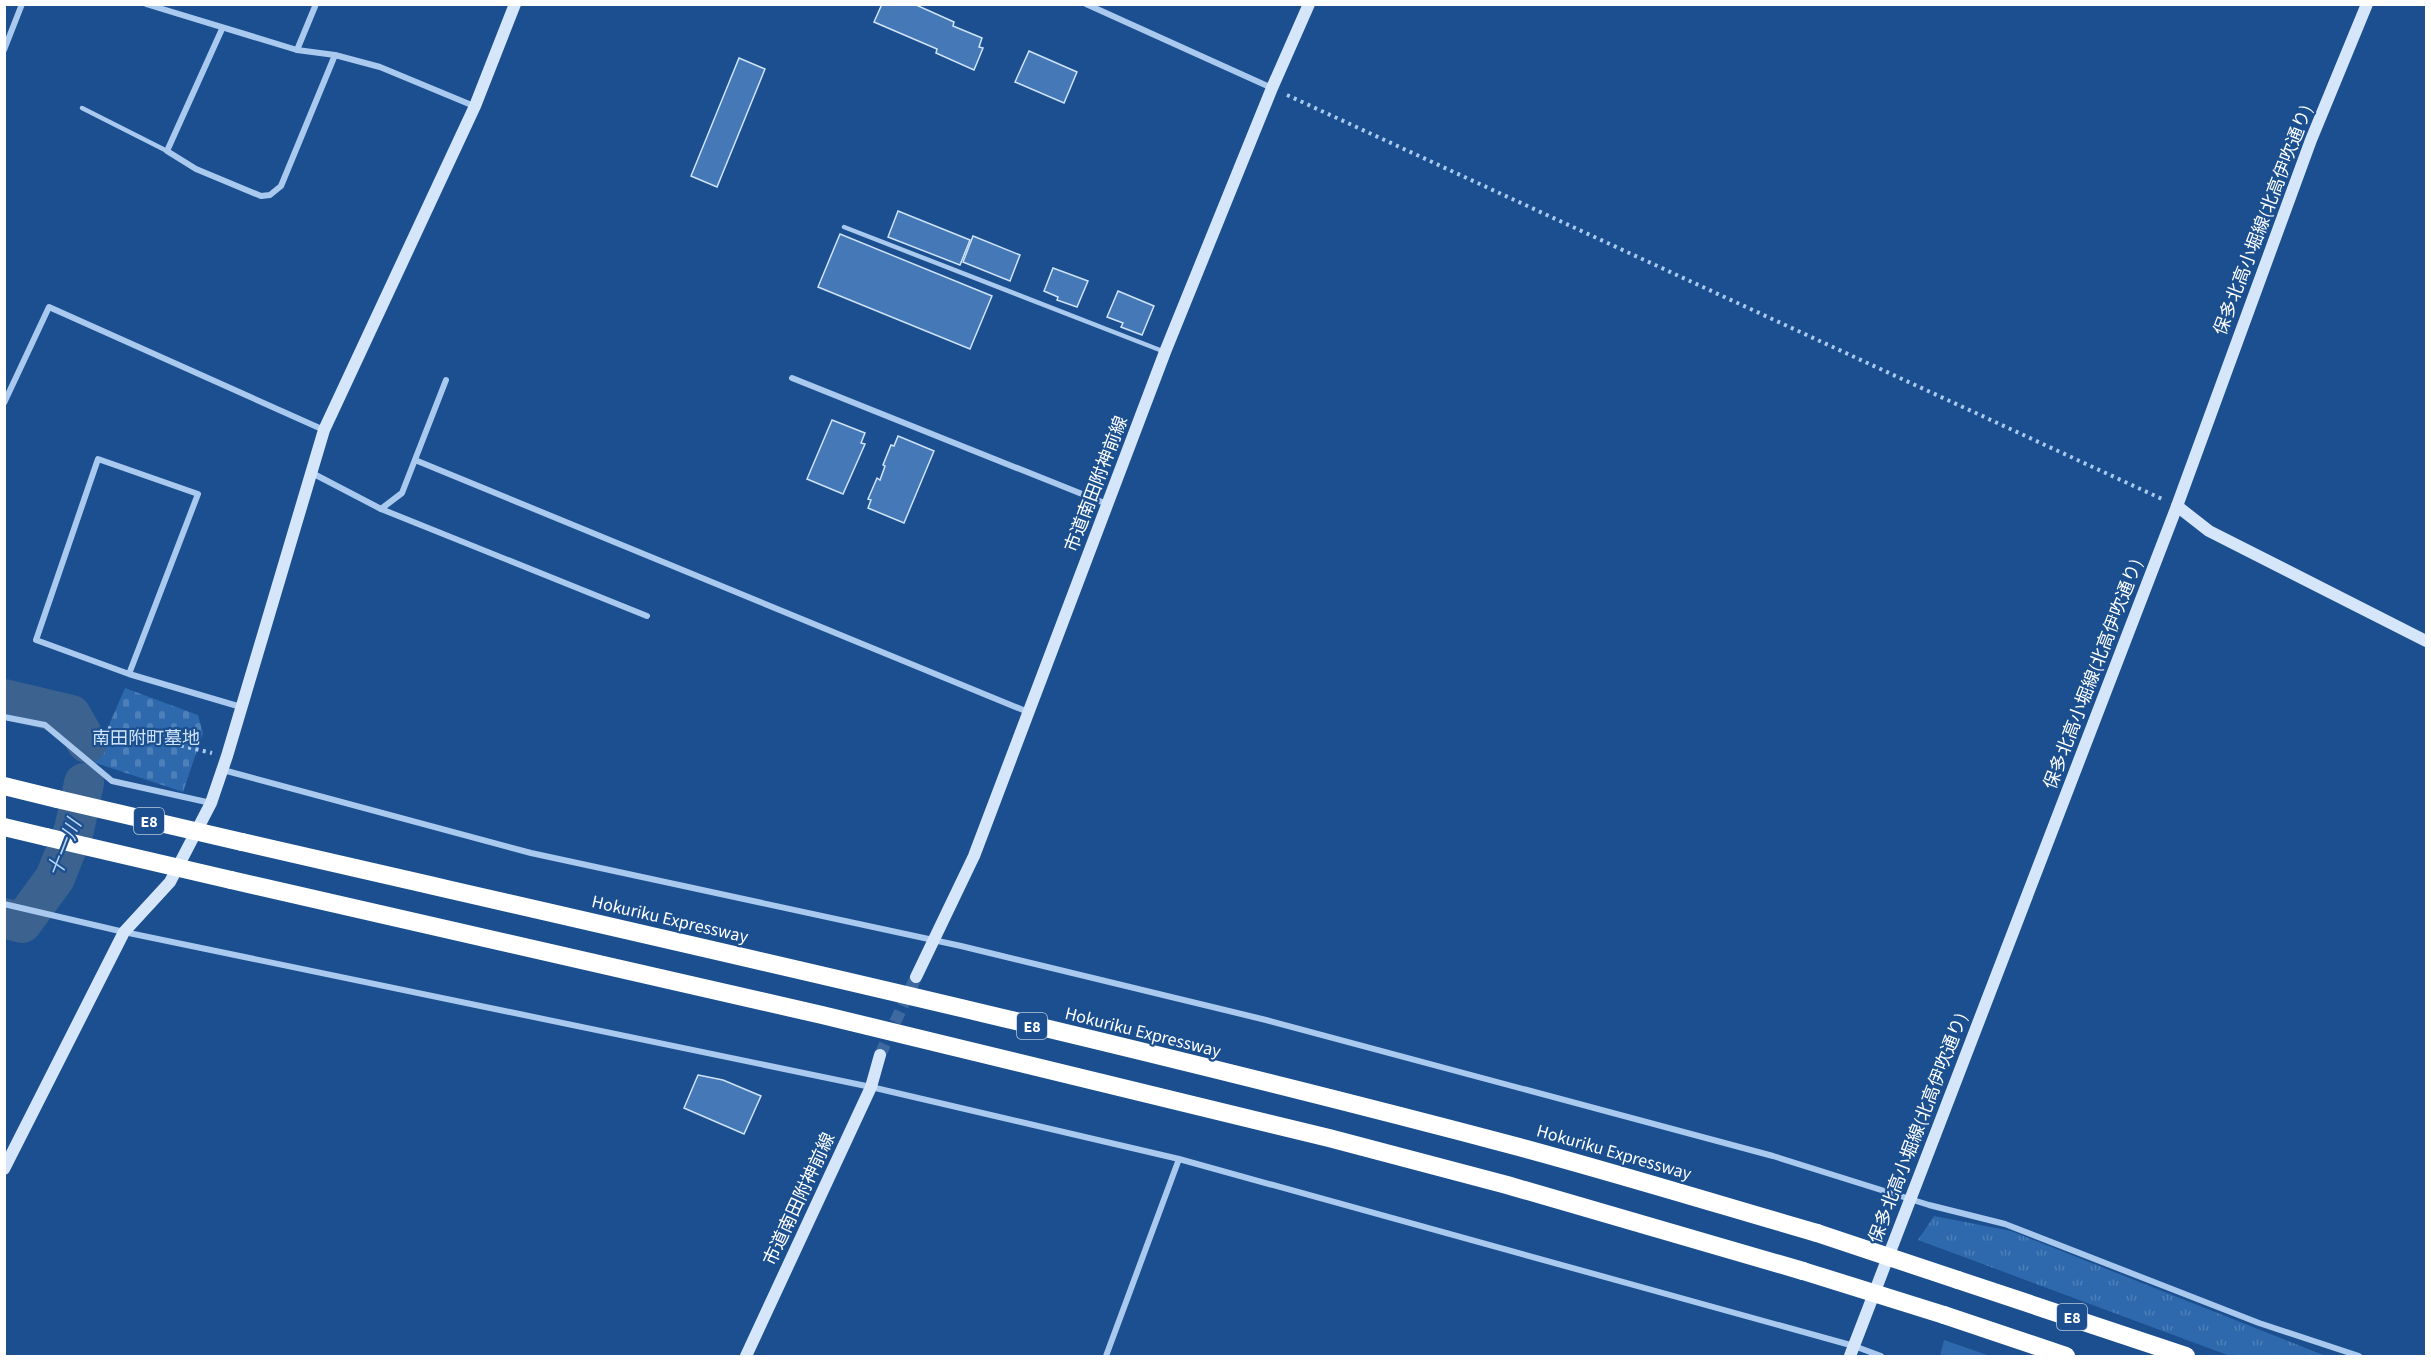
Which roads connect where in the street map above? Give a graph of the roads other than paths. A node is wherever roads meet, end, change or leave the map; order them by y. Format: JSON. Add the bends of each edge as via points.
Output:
{"nodes":[{"id":1,"x":22,"y":4,"type":"edge"},
{"id":2,"x":146,"y":4,"type":"edge"},
{"id":3,"x":316,"y":4,"type":"edge"},
{"id":4,"x":515,"y":4,"type":"edge"},
{"id":5,"x":1086,"y":4,"type":"edge"},
{"id":6,"x":1309,"y":4,"type":"edge"},
{"id":7,"x":2367,"y":4,"type":"edge"},
{"id":8,"x":222,"y":29,"type":"junction"},
{"id":9,"x":4,"y":50,"type":"edge"},
{"id":10,"x":297,"y":50,"type":"junction"},
{"id":11,"x":335,"y":55,"type":"junction"},
{"id":12,"x":1272,"y":88,"type":"junction"},
{"id":13,"x":475,"y":106,"type":"junction"},
{"id":14,"x":82,"y":108,"type":"dead end"},
{"id":15,"x":167,"y":151,"type":"junction"},
{"id":16,"x":844,"y":227,"type":"dead end"},
{"id":17,"x":1165,"y":352,"type":"junction"},
{"id":18,"x":792,"y":378,"type":"dead end"},
{"id":19,"x":446,"y":380,"type":"dead end"},
{"id":20,"x":4,"y":403,"type":"edge"},
{"id":21,"x":324,"y":430,"type":"junction"},
{"id":22,"x":415,"y":460,"type":"junction"},
{"id":23,"x":311,"y":473,"type":"junction"},
{"id":24,"x":1107,"y":504,"type":"junction"},
{"id":25,"x":2177,"y":506,"type":"junction"},
{"id":26,"x":381,"y":509,"type":"junction"},
{"id":27,"x":647,"y":616,"type":"dead end"},
{"id":28,"x":2427,"y":641,"type":"edge"},
{"id":29,"x":129,"y":674,"type":"junction"},
{"id":30,"x":241,"y":708,"type":"junction"},
{"id":31,"x":1029,"y":712,"type":"junction"},
{"id":32,"x":4,"y":717,"type":"edge"},
{"id":33,"x":223,"y":770,"type":"junction"},
{"id":34,"x":4,"y":786,"type":"edge"},
{"id":35,"x":210,"y":803,"type":"junction"},
{"id":36,"x":4,"y":827,"type":"edge"},
{"id":37,"x":4,"y":904,"type":"edge"},
{"id":38,"x":124,"y":932,"type":"junction"},
{"id":39,"x":933,"y":941,"type":"junction"},
{"id":40,"x":916,"y":977,"type":"tunnel mouth"},
{"id":41,"x":880,"y":1055,"type":"tunnel mouth"},
{"id":42,"x":871,"y":1087,"type":"junction"},
{"id":43,"x":1179,"y":1159,"type":"junction"},
{"id":44,"x":4,"y":1169,"type":"edge"},
{"id":45,"x":1910,"y":1200,"type":"junction"},
{"id":46,"x":1852,"y":1351,"type":"edge"},
{"id":47,"x":746,"y":1356,"type":"edge"},
{"id":48,"x":1106,"y":1356,"type":"edge"},
{"id":49,"x":1881,"y":1356,"type":"edge"},
{"id":50,"x":2066,"y":1356,"type":"edge"},
{"id":51,"x":2186,"y":1356,"type":"edge"},
{"id":52,"x":2359,"y":1356,"type":"edge"}],
"edges":[{"from":1,"to":9,"type":"street"},
{"from":2,"to":8,"type":"street"},
{"from":3,"to":10,"type":"street"},
{"from":4,"to":13,"type":"street"},
{"from":5,"to":12,"type":"street"},
{"from":6,"to":12,"type":"street","name":"市道南田附神前線"},
{"from":7,"to":25,"type":"street","name":"保多北高小堀線(北高伊吹通り)","via":[[2311,140]]},
{"from":8,"to":10,"type":"street"},
{"from":8,"to":15,"type":"street"},
{"from":10,"to":11,"type":"street"},
{"from":11,"to":13,"type":"street","via":[[380,67]]},
{"from":11,"to":15,"type":"street","via":[[281,186],[270,195],[256,195],[196,169]]},
{"from":12,"to":17,"type":"street","name":"市道南田附神前線"},
{"from":13,"to":21,"type":"street"},
{"from":14,"to":15,"type":"lane"},
{"from":16,"to":17,"type":"lane"},
{"from":17,"to":24,"type":"street","name":"市道南田附神前線"},
{"from":18,"to":24,"type":"street"},
{"from":19,"to":22,"type":"street"},
{"from":20,"to":21,"type":"street","via":[[49,307]]},
{"from":21,"to":23,"type":"street"},
{"from":22,"to":26,"type":"street","via":[[402,493]]},
{"from":22,"to":31,"type":"street"},
{"from":23,"to":26,"type":"street"},
{"from":23,"to":30,"type":"street"},
{"from":24,"to":31,"type":"street","name":"市道南田附神前線"},
{"from":25,"to":28,"type":"street","via":[[2209,531]]},
{"from":25,"to":45,"type":"street","name":"保多北高小堀線(北高伊吹通り)"},
{"from":26,"to":27,"type":"street"},
{"from":29,"to":29,"type":"street","via":[[36,640],[98,459],[198,495]]},
{"from":29,"to":30,"type":"street"},
{"from":30,"to":33,"type":"street"},
{"from":31,"to":39,"type":"street","name":"市道南田附神前線","via":[[974,856]]},
{"from":32,"to":35,"type":"street","via":[[45,725],[112,781]]},
{"from":33,"to":35,"type":"street"},
{"from":33,"to":39,"type":"street","via":[[531,853]]},
{"from":34,"to":51,"type":"highway","name":"Hokuriku Expressway","number":"E8","bridge":true,"via":[[828,977],[1522,1148],[1816,1233]]},
{"from":35,"to":38,"type":"street","via":[[170,882]]},
{"from":36,"to":50,"type":"highway","number":"E8","bridge":true,"via":[[833,1017],[1329,1138],[1803,1271]]},
{"from":37,"to":38,"type":"street"},
{"from":38,"to":42,"type":"street"},
{"from":38,"to":44,"type":"street"},
{"from":39,"to":40,"type":"street","name":"市道南田附神前線"},
{"from":39,"to":45,"type":"street","via":[[1266,1020],[1773,1156]]},
{"from":41,"to":42,"type":"street","name":"市道南田附神前線"},
{"from":42,"to":43,"type":"street"},
{"from":42,"to":47,"type":"street","name":"市道南田附神前線"},
{"from":43,"to":46,"type":"street"},
{"from":43,"to":48,"type":"street"},
{"from":45,"to":46,"type":"street","name":"保多北高小堀線(北高伊吹通り)"},
{"from":45,"to":52,"type":"street","via":[[2005,1224],[2259,1323]]},
{"from":46,"to":49,"type":"street"}]}
